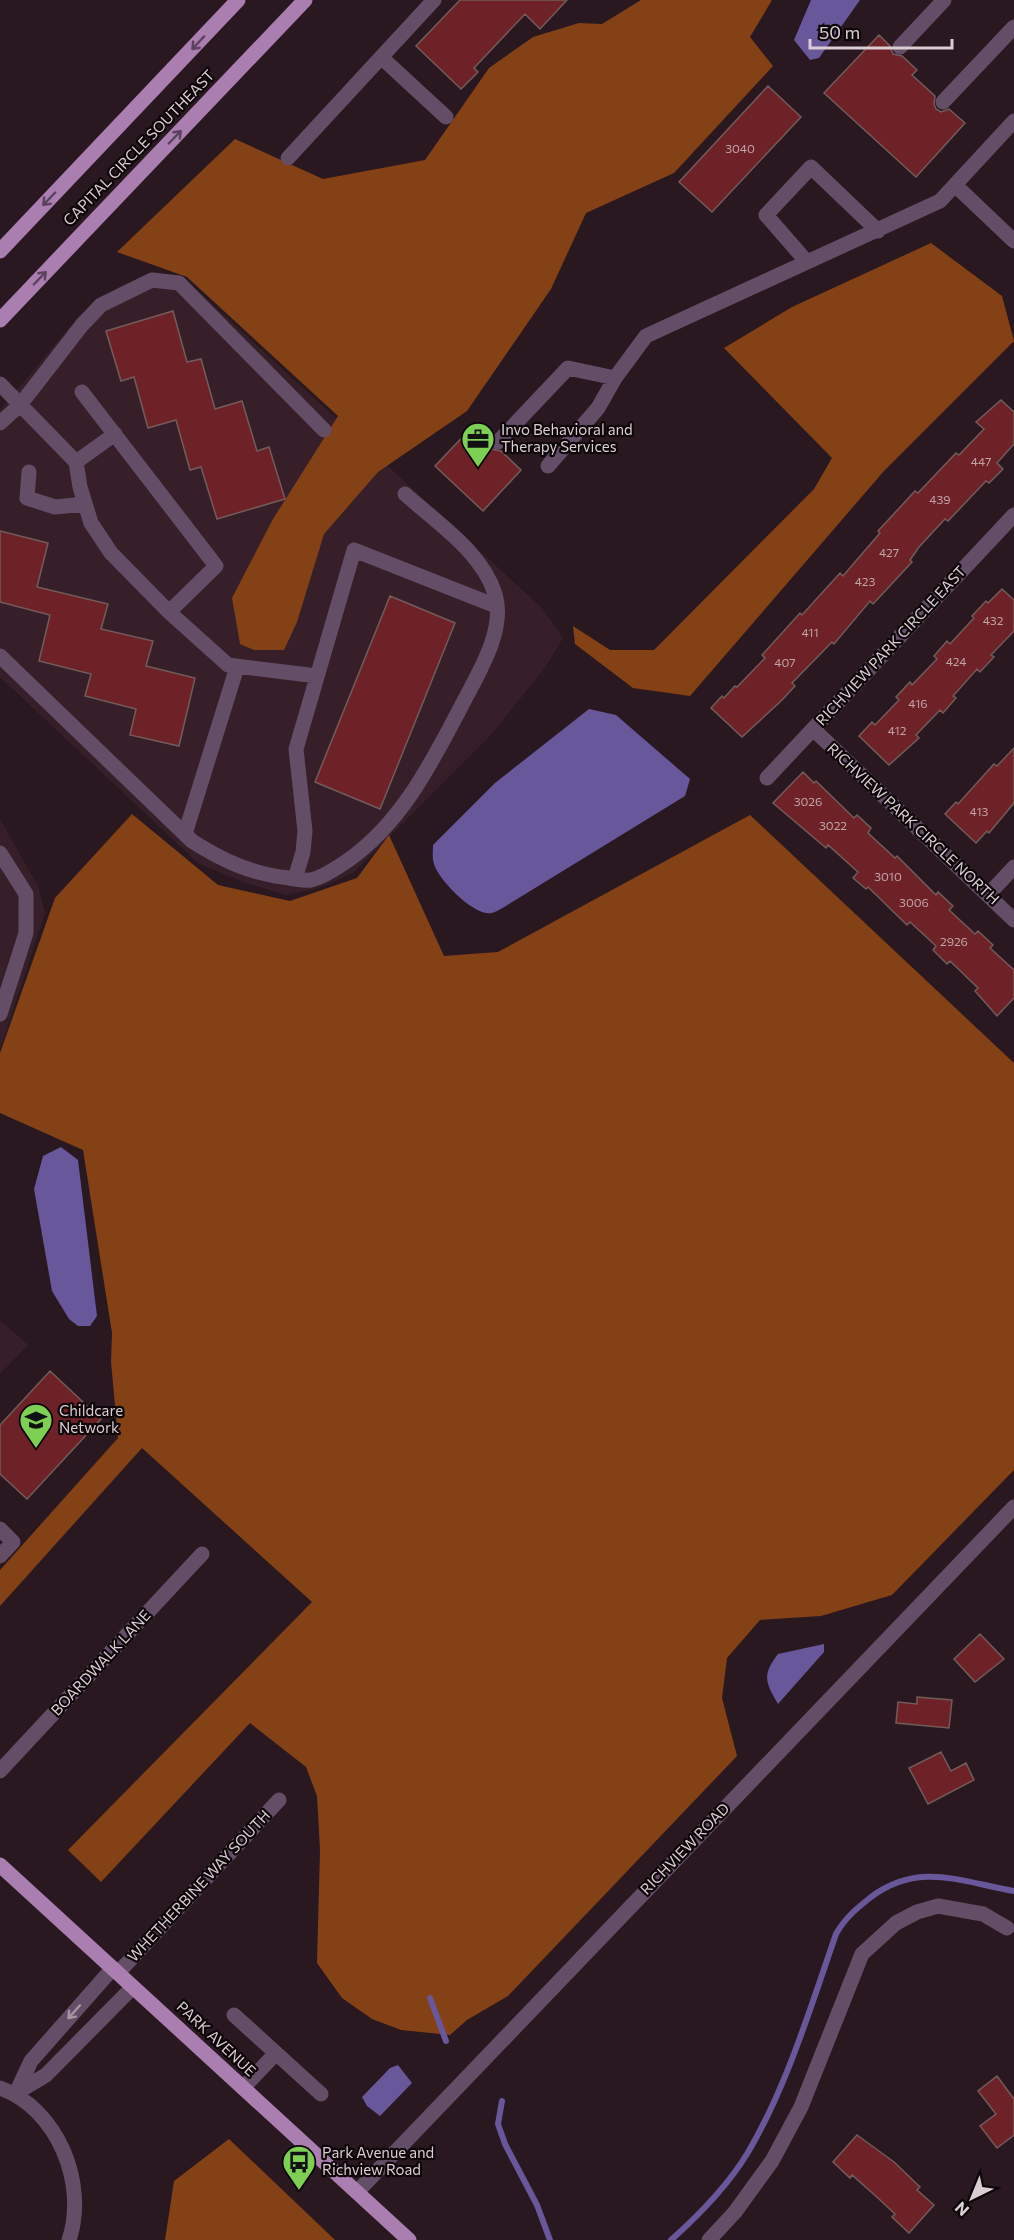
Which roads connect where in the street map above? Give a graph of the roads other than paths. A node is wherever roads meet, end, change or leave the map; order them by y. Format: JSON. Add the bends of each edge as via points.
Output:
{"nodes":[{"id":1,"x":238,"y":0,"type":"edge"},
{"id":2,"x":305,"y":0,"type":"edge"},
{"id":3,"x":434,"y":0,"type":"edge"},
{"id":4,"x":944,"y":0,"type":"edge"},
{"id":5,"x":1014,"y":27,"type":"edge"},
{"id":6,"x":900,"y":47,"type":"dead end"},
{"id":7,"x":381,"y":57,"type":"junction"},
{"id":8,"x":943,"y":102,"type":"dead end"},
{"id":9,"x":446,"y":117,"type":"dead end"},
{"id":10,"x":1014,"y":121,"type":"edge"},
{"id":11,"x":288,"y":158,"type":"dead end"},
{"id":12,"x":955,"y":185,"type":"junction"},
{"id":13,"x":878,"y":231,"type":"junction"},
{"id":14,"x":1014,"y":241,"type":"edge"},
{"id":15,"x":0,"y":251,"type":"edge"},
{"id":16,"x":807,"y":262,"type":"junction"},
{"id":17,"x":0,"y":320,"type":"edge"},
{"id":18,"x":615,"y":378,"type":"junction"},
{"id":19,"x":0,"y":384,"type":"edge"},
{"id":20,"x":82,"y":392,"type":"dead end"},
{"id":21,"x":20,"y":405,"type":"junction"},
{"id":22,"x":0,"y":423,"type":"edge"},
{"id":23,"x":324,"y":430,"type":"dead end"},
{"id":24,"x":115,"y":434,"type":"junction"},
{"id":25,"x":498,"y":442,"type":"dead end"},
{"id":26,"x":76,"y":462,"type":"junction"},
{"id":27,"x":548,"y":466,"type":"dead end"},
{"id":28,"x":29,"y":472,"type":"dead end"},
{"id":29,"x":405,"y":494,"type":"dead end"},
{"id":30,"x":85,"y":504,"type":"junction"},
{"id":31,"x":1014,"y":515,"type":"edge"},
{"id":32,"x":496,"y":606,"type":"junction"},
{"id":33,"x":170,"y":612,"type":"junction"},
{"id":34,"x":0,"y":656,"type":"edge"},
{"id":35,"x":232,"y":666,"type":"junction"},
{"id":36,"x":317,"y":676,"type":"junction"},
{"id":37,"x":813,"y":729,"type":"junction"},
{"id":38,"x":767,"y":778,"type":"dead end"},
{"id":39,"x":185,"y":834,"type":"junction"},
{"id":40,"x":0,"y":853,"type":"edge"},
{"id":41,"x":1014,"y":867,"type":"edge"},
{"id":42,"x":295,"y":879,"type":"junction"},
{"id":43,"x":988,"y":895,"type":"junction"},
{"id":44,"x":1014,"y":920,"type":"edge"},
{"id":45,"x":0,"y":1014,"type":"edge"},
{"id":46,"x":1014,"y":1507,"type":"edge"},
{"id":47,"x":0,"y":1529,"type":"edge"},
{"id":48,"x":202,"y":1554,"type":"dead end"},
{"id":49,"x":0,"y":1556,"type":"edge"},
{"id":50,"x":0,"y":1771,"type":"edge"},
{"id":51,"x":279,"y":1800,"type":"dead end"},
{"id":52,"x":0,"y":1865,"type":"edge"},
{"id":53,"x":1006,"y":1928,"type":"dead end"},
{"id":54,"x":116,"y":1971,"type":"junction"},
{"id":55,"x":133,"y":1987,"type":"junction"},
{"id":56,"x":234,"y":2015,"type":"dead end"},
{"id":57,"x":276,"y":2053,"type":"junction"},
{"id":58,"x":0,"y":2088,"type":"edge"},
{"id":59,"x":243,"y":2088,"type":"junction"},
{"id":60,"x":16,"y":2093,"type":"junction"},
{"id":61,"x":321,"y":2094,"type":"dead end"},
{"id":62,"x":357,"y":2192,"type":"junction"},
{"id":63,"x":69,"y":2240,"type":"edge"},
{"id":64,"x":409,"y":2240,"type":"edge"},
{"id":65,"x":709,"y":2240,"type":"edge"}],
"edges":[{"from":1,"to":15,"type":"main road","name":"CAPITAL CIRCLE SOUTHEAST","one_way":true},
{"from":17,"to":2,"type":"main road","name":"CAPITAL CIRCLE SOUTHEAST","one_way":true},
{"from":3,"to":7,"type":"street"},
{"from":4,"to":6,"type":"street"},
{"from":5,"to":8,"type":"street"},
{"from":7,"to":9,"type":"street"},
{"from":7,"to":11,"type":"street"},
{"from":10,"to":12,"type":"street"},
{"from":12,"to":13,"type":"street","via":[[940,201]]},
{"from":12,"to":14,"type":"street"},
{"from":13,"to":16,"type":"street"},
{"from":13,"to":16,"type":"street","via":[[811,167],[766,215]]},
{"from":16,"to":18,"type":"street","via":[[646,336]]},
{"from":18,"to":25,"type":"street","via":[[568,368]]},
{"from":18,"to":27,"type":"street","via":[[597,408]]},
{"from":19,"to":21,"type":"street"},
{"from":20,"to":24,"type":"street"},
{"from":21,"to":22,"type":"street"},
{"from":21,"to":23,"type":"street","via":[[101,305],[152,280],[179,283]]},
{"from":21,"to":26,"type":"street"},
{"from":24,"to":26,"type":"street"},
{"from":24,"to":33,"type":"street","via":[[216,566]]},
{"from":26,"to":30,"type":"street"},
{"from":28,"to":30,"type":"street","via":[[27,498],[55,507]]},
{"from":29,"to":32,"type":"street","via":[[482,565],[496,596]]},
{"from":30,"to":33,"type":"street","via":[[91,523],[111,553]]},
{"from":31,"to":37,"type":"street","name":"RICHVIEW PARK CIRCLE EAST"},
{"from":32,"to":36,"type":"street","via":[[354,550]]},
{"from":32,"to":42,"type":"street","via":[[490,649],[427,771],[394,817],[364,849],[331,872],[310,880]]},
{"from":33,"to":35,"type":"street"},
{"from":34,"to":39,"type":"street"},
{"from":35,"to":36,"type":"street"},
{"from":35,"to":39,"type":"street"},
{"from":36,"to":42,"type":"street","via":[[296,749],[305,831]]},
{"from":37,"to":38,"type":"street","name":"RICHVIEW PARK CIRCLE EAST"},
{"from":37,"to":43,"type":"street","name":"RICHVIEW PARK CIRCLE NORTH"},
{"from":39,"to":42,"type":"street","via":[[221,860],[262,875]]},
{"from":40,"to":45,"type":"street","via":[[26,894],[26,933]]},
{"from":41,"to":43,"type":"street"},
{"from":43,"to":44,"type":"street","name":"RICHVIEW PARK CIRCLE NORTH"},
{"from":46,"to":62,"type":"street","name":"RICHVIEW ROAD"},
{"from":47,"to":49,"type":"street","via":[[13,1542]]},
{"from":48,"to":50,"type":"street","name":"BOARDWALK LANE"},
{"from":51,"to":54,"type":"street","name":"WHETHERBINE WAY SOUTH"},
{"from":52,"to":54,"type":"main road","name":"PARK AVENUE"},
{"from":53,"to":65,"type":"street","via":[[983,1914],[938,1906],[917,1911],[896,1923],[862,1954],[801,2107],[772,2161]]},
{"from":54,"to":55,"type":"main road","name":"PARK AVENUE"},
{"from":54,"to":60,"type":"street","name":"WHETHERBINE WAY SOUTH","one_way":true,"via":[[31,2061]]},
{"from":55,"to":59,"type":"main road","name":"PARK AVENUE"},
{"from":55,"to":60,"type":"street","via":[[46,2075]]},
{"from":56,"to":57,"type":"street"},
{"from":57,"to":59,"type":"street"},
{"from":57,"to":61,"type":"street"},
{"from":58,"to":60,"type":"street"},
{"from":59,"to":62,"type":"main road","name":"PARK AVENUE"},
{"from":60,"to":63,"type":"street","via":[[46,2120],[66,2161],[75,2214]]},
{"from":62,"to":64,"type":"main road","name":"PARK AVENUE"}]}
